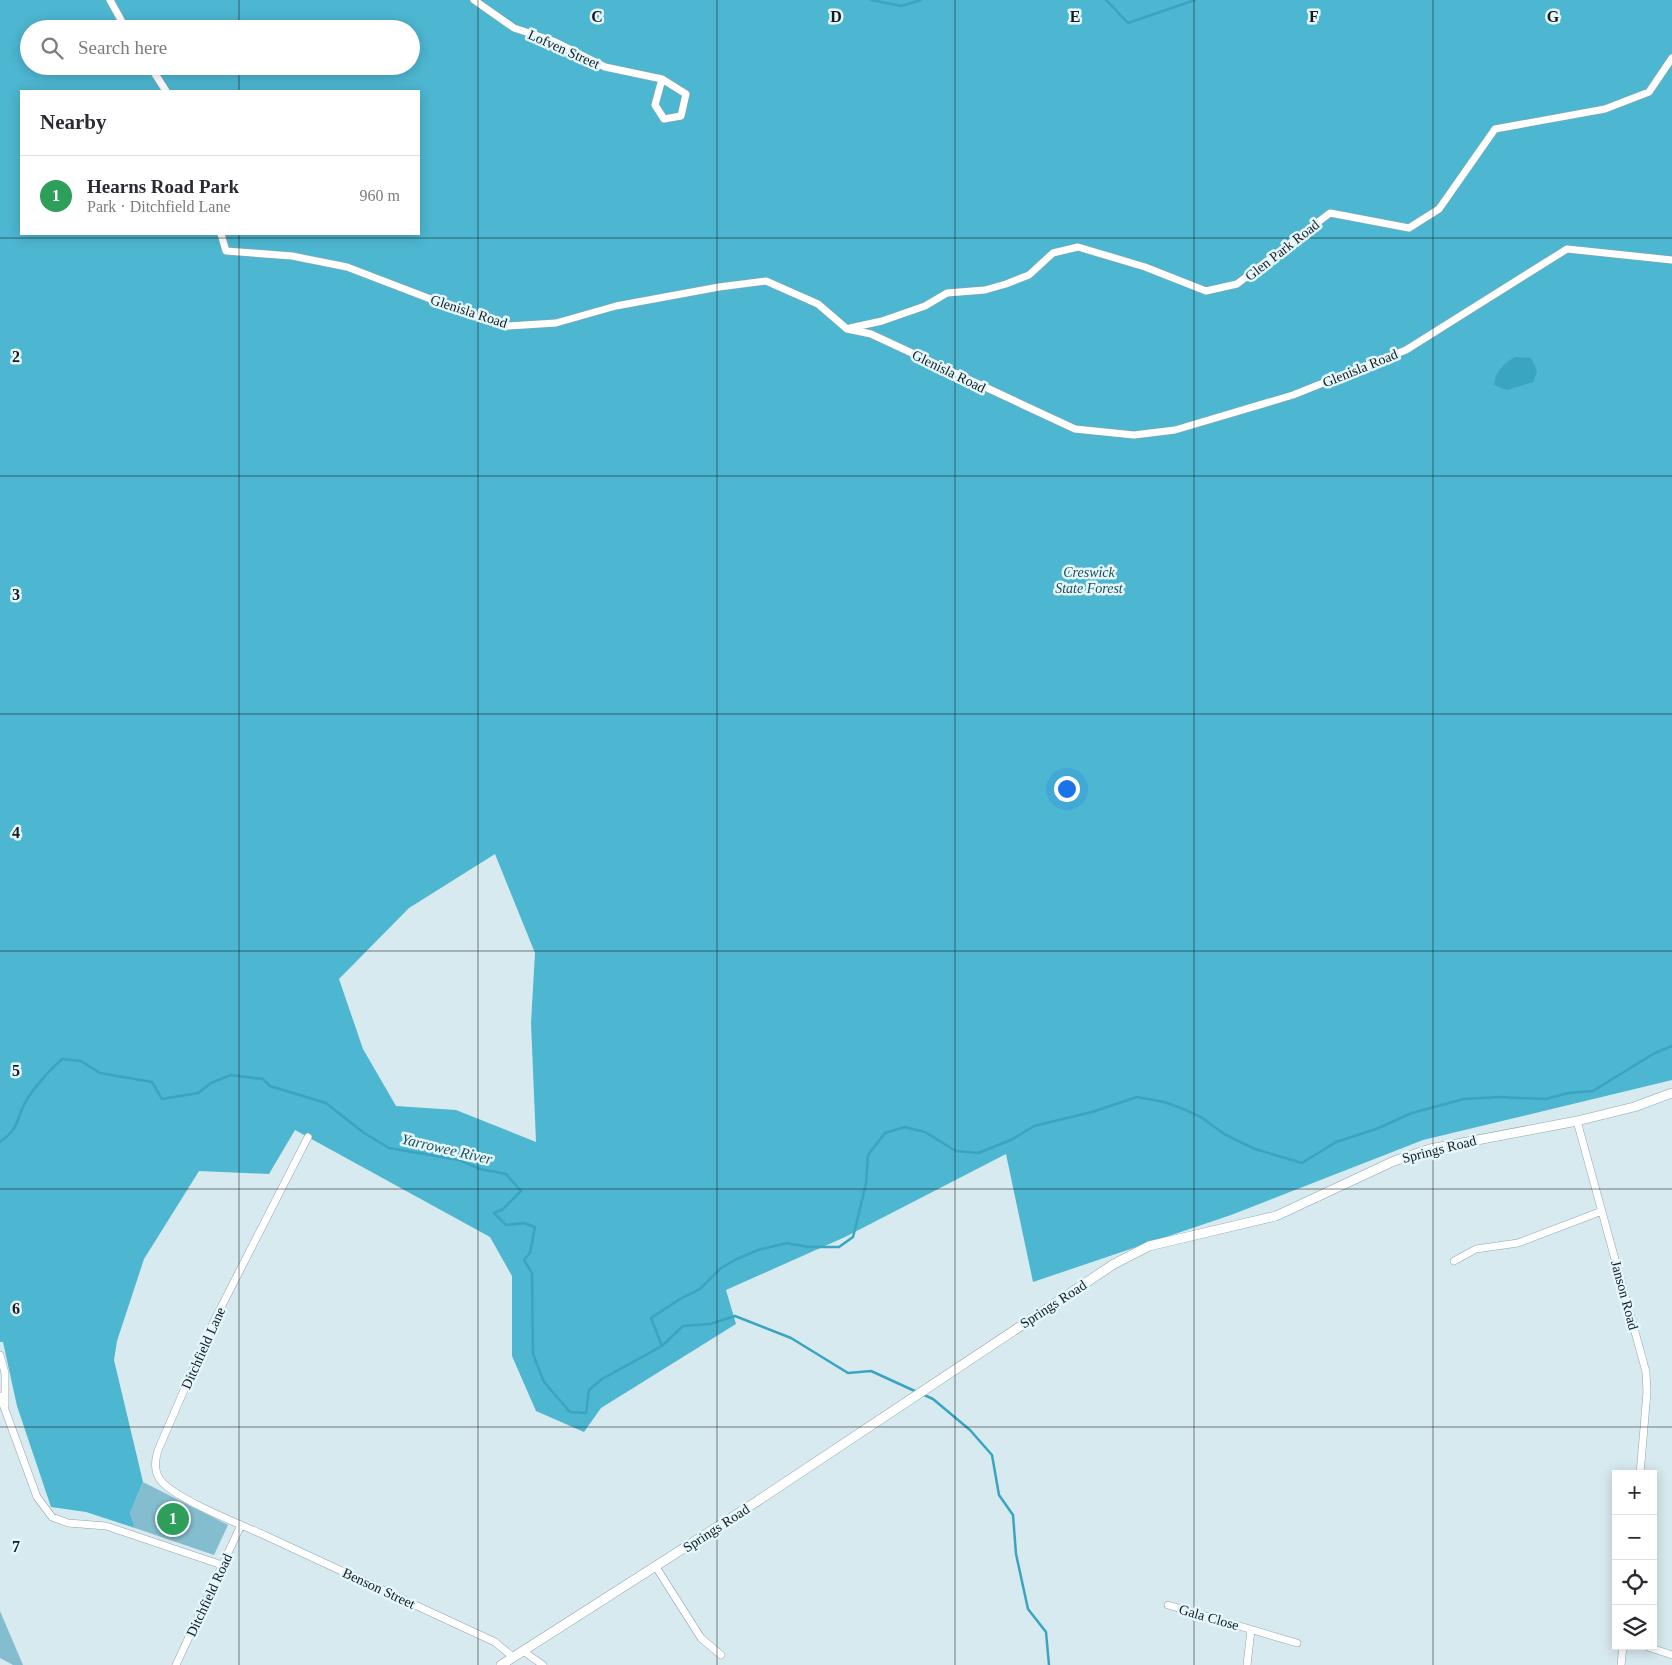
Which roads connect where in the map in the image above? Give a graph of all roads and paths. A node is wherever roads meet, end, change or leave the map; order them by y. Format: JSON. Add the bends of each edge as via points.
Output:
{"nodes":[{"id":1,"x":110,"y":0,"type":"edge"},
{"id":2,"x":474,"y":0,"type":"edge"},
{"id":3,"x":121,"y":20,"type":"edge"},
{"id":4,"x":1672,"y":58,"type":"edge"},
{"id":5,"x":156,"y":75,"type":"edge"},
{"id":6,"x":662,"y":79,"type":"junction"},
{"id":7,"x":165,"y":90,"type":"edge"},
{"id":8,"x":221,"y":235,"type":"edge"},
{"id":9,"x":1672,"y":260,"type":"edge"},
{"id":10,"x":847,"y":329,"type":"junction"},
{"id":11,"x":1672,"y":1093,"type":"edge"},
{"id":12,"x":1576,"y":1121,"type":"junction"},
{"id":13,"x":308,"y":1137,"type":"dead end"},
{"id":14,"x":1602,"y":1210,"type":"junction"},
{"id":15,"x":1454,"y":1260,"type":"dead end"},
{"id":16,"x":0,"y":1355,"type":"edge"},
{"id":17,"x":0,"y":1396,"type":"edge"},
{"id":18,"x":6,"y":1412,"type":"junction"},
{"id":19,"x":1640,"y":1470,"type":"edge"},
{"id":20,"x":241,"y":1525,"type":"junction"},
{"id":21,"x":222,"y":1565,"type":"junction"},
{"id":22,"x":656,"y":1567,"type":"junction"},
{"id":23,"x":1168,"y":1605,"type":"dead end"},
{"id":24,"x":1251,"y":1630,"type":"junction"},
{"id":25,"x":1296,"y":1643,"type":"dead end"},
{"id":26,"x":1622,"y":1650,"type":"edge"},
{"id":27,"x":1657,"y":1650,"type":"edge"},
{"id":28,"x":523,"y":1651,"type":"junction"},
{"id":29,"x":721,"y":1655,"type":"dead end"},
{"id":30,"x":1672,"y":1655,"type":"edge"},
{"id":31,"x":513,"y":1657,"type":"junction"},
{"id":32,"x":176,"y":1665,"type":"edge"},
{"id":33,"x":501,"y":1665,"type":"edge"},
{"id":34,"x":543,"y":1665,"type":"edge"},
{"id":35,"x":1247,"y":1665,"type":"edge"},
{"id":36,"x":1621,"y":1665,"type":"edge"}],
"edges":[{"from":1,"to":3,"type":"street"},
{"from":2,"to":6,"type":"street","name":"Lofven Street","via":[[514,28],[553,41],[605,67]]},
{"from":4,"to":10,"type":"street","name":"Glen Park Road","via":[[1649,92],[1605,109],[1494,129],[1439,209],[1409,228],[1330,213],[1237,284],[1206,291],[1145,267],[1078,247],[1053,253],[1029,275],[1006,284],[984,290],[947,293],[925,306],[882,322]]},
{"from":5,"to":7,"type":"street"},
{"from":6,"to":6,"type":"street","name":"Lofven Street","via":[[686,94],[680,116],[664,119],[655,104]]},
{"from":8,"to":10,"type":"street","name":"Glenisla Road","via":[[226,251],[292,256],[347,267],[508,326],[556,323],[616,306],[766,282],[818,304]]},
{"from":9,"to":10,"type":"street","name":"Glenisla Road","via":[[1567,249],[1406,350],[1293,395],[1176,430],[1134,435],[1075,429],[871,334]]},
{"from":11,"to":12,"type":"street","name":"Springs Road","via":[[1634,1107]]},
{"from":12,"to":14,"type":"street","name":"Janson Road"},
{"from":12,"to":22,"type":"street","name":"Springs Road","via":[[1430,1149],[1394,1161],[1276,1216],[1149,1246],[1114,1264]]},
{"from":13,"to":20,"type":"street","name":"Ditchfield Lane","via":[[215,1319],[155,1460],[158,1476],[170,1489]]},
{"from":14,"to":15,"type":"street","via":[[1518,1243],[1476,1249]]},
{"from":14,"to":19,"type":"street","name":"Janson Road","via":[[1646,1372]]},
{"from":16,"to":18,"type":"street","via":[[5,1373]]},
{"from":17,"to":18,"type":"street"},
{"from":18,"to":21,"type":"street","via":[[38,1497],[52,1517],[63,1522],[106,1526]]},
{"from":20,"to":21,"type":"street","name":"Ditchfield Road"},
{"from":20,"to":31,"type":"street","name":"Benson Street","via":[[495,1642]]},
{"from":21,"to":32,"type":"street","name":"Ditchfield Road"},
{"from":22,"to":28,"type":"street","name":"Springs Road"},
{"from":22,"to":29,"type":"street","via":[[701,1638]]},
{"from":23,"to":24,"type":"street","name":"Gala Close"},
{"from":24,"to":25,"type":"street","name":"Gala Close"},
{"from":24,"to":35,"type":"street","name":"Gala Close"},
{"from":26,"to":36,"type":"street"},
{"from":27,"to":30,"type":"street"},
{"from":28,"to":31,"type":"street","name":"Springs Road"},
{"from":28,"to":34,"type":"street"},
{"from":31,"to":33,"type":"street","name":"Springs Road"}]}
